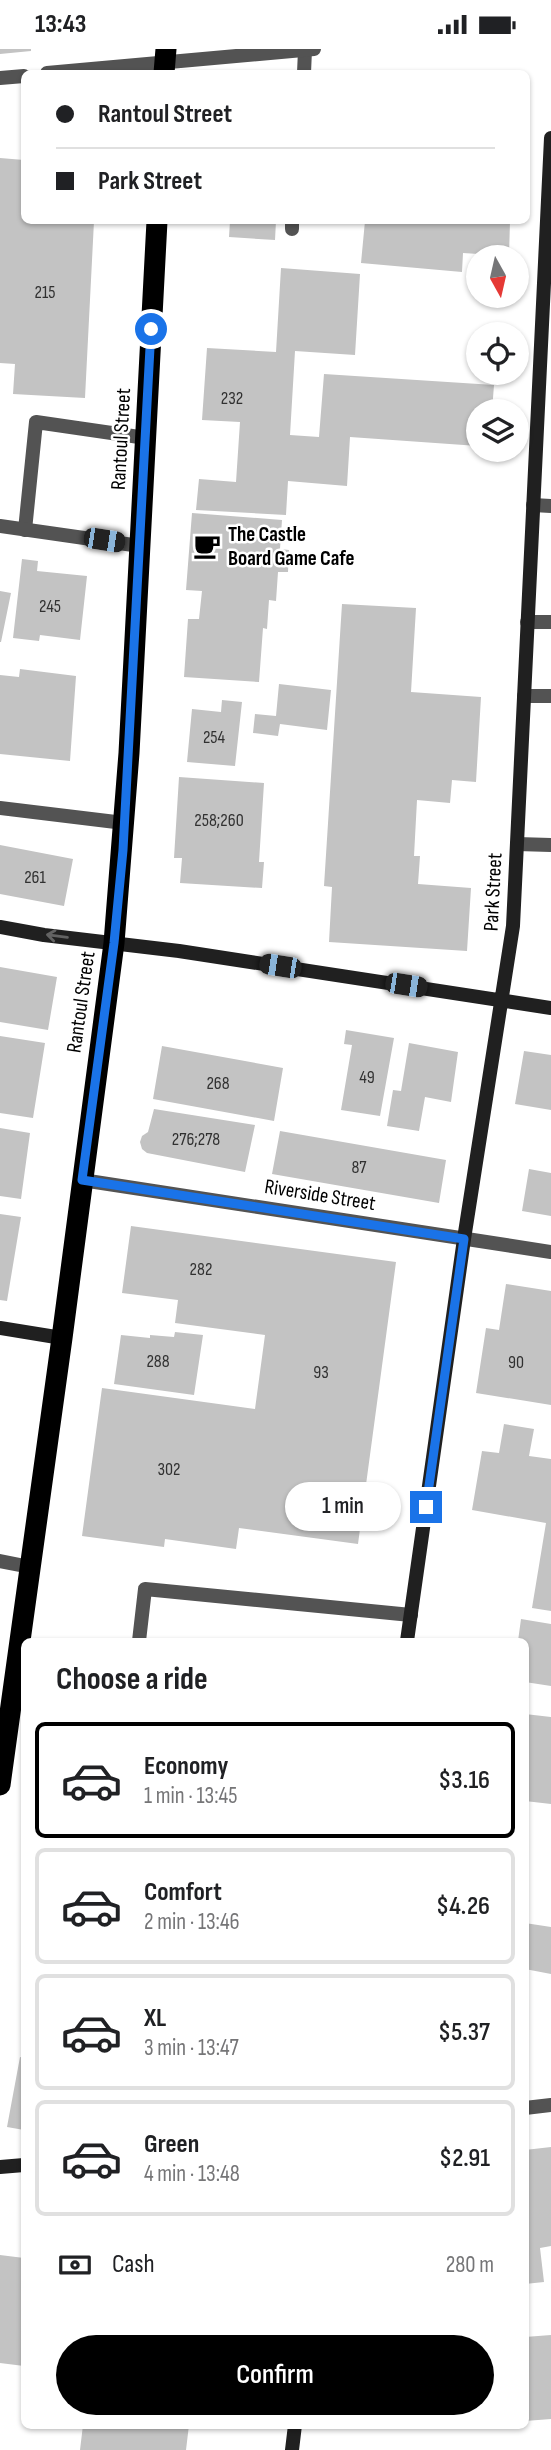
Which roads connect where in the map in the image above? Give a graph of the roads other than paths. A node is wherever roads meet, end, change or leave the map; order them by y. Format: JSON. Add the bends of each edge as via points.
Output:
{"nodes":[{"id":1,"x":314,"y":49,"type":"edge"},
{"id":2,"x":306,"y":50,"type":"edge"},
{"id":3,"x":165,"y":61,"type":"edge"},
{"id":4,"x":76,"y":70,"type":"edge"},
{"id":5,"x":304,"y":70,"type":"edge"},
{"id":6,"x":21,"y":76,"type":"edge"},
{"id":7,"x":0,"y":78,"type":"edge"},
{"id":8,"x":551,"y":138,"type":"edge"},
{"id":9,"x":157,"y":224,"type":"edge"},
{"id":10,"x":146,"y":438,"type":"junction"},
{"id":11,"x":533,"y":505,"type":"junction"},
{"id":12,"x":551,"y":506,"type":"edge"},
{"id":13,"x":0,"y":526,"type":"edge"},
{"id":14,"x":25,"y":530,"type":"junction"},
{"id":15,"x":141,"y":546,"type":"junction"},
{"id":16,"x":527,"y":622,"type":"junction"},
{"id":17,"x":551,"y":622,"type":"edge"},
{"id":18,"x":524,"y":696,"type":"junction"},
{"id":19,"x":551,"y":696,"type":"edge"},
{"id":20,"x":0,"y":808,"type":"edge"},
{"id":21,"x":124,"y":823,"type":"junction"},
{"id":22,"x":517,"y":844,"type":"junction"},
{"id":23,"x":551,"y":845,"type":"edge"},
{"id":24,"x":0,"y":927,"type":"edge"},
{"id":25,"x":114,"y":943,"type":"junction"},
{"id":26,"x":503,"y":999,"type":"junction"},
{"id":27,"x":551,"y":1008,"type":"edge"},
{"id":28,"x":82,"y":1180,"type":"junction"},
{"id":29,"x":464,"y":1239,"type":"junction"},
{"id":30,"x":551,"y":1252,"type":"edge"},
{"id":31,"x":0,"y":1328,"type":"edge"},
{"id":32,"x":62,"y":1338,"type":"junction"},
{"id":33,"x":0,"y":1561,"type":"edge"},
{"id":34,"x":30,"y":1567,"type":"junction"},
{"id":35,"x":411,"y":1615,"type":"junction"},
{"id":36,"x":139,"y":1638,"type":"edge"},
{"id":37,"x":407,"y":1638,"type":"edge"},
{"id":38,"x":0,"y":1785,"type":"edge"},
{"id":39,"x":551,"y":2105,"type":"edge"},
{"id":40,"x":529,"y":2108,"type":"edge"},
{"id":41,"x":21,"y":2165,"type":"edge"},
{"id":42,"x":0,"y":2167,"type":"edge"},
{"id":43,"x":295,"y":2429,"type":"edge"},
{"id":44,"x":292,"y":2450,"type":"edge"}],
"edges":[{"from":1,"to":2,"type":"street"},
{"from":2,"to":3,"type":"street"},
{"from":2,"to":5,"type":"street"},
{"from":3,"to":4,"type":"street"},
{"from":6,"to":7,"type":"street"},
{"from":8,"to":11,"type":"street","name":"Park Street"},
{"from":9,"to":10,"type":"highway","name":"Rantoul Street"},
{"from":10,"to":14,"type":"street","via":[[36,422]]},
{"from":10,"to":15,"type":"highway","name":"Rantoul Street"},
{"from":11,"to":12,"type":"street"},
{"from":11,"to":16,"type":"street","name":"Park Street"},
{"from":13,"to":14,"type":"street"},
{"from":14,"to":15,"type":"street"},
{"from":15,"to":21,"type":"highway","name":"Rantoul Street"},
{"from":16,"to":17,"type":"street"},
{"from":16,"to":18,"type":"street","name":"Park Street"},
{"from":18,"to":19,"type":"street"},
{"from":18,"to":22,"type":"street","name":"Park Street"},
{"from":20,"to":21,"type":"street"},
{"from":21,"to":25,"type":"highway","name":"Rantoul Street"},
{"from":22,"to":23,"type":"street"},
{"from":22,"to":26,"type":"street","name":"Park Street"},
{"from":25,"to":24,"type":"street","one_way":true},
{"from":25,"to":26,"type":"street"},
{"from":25,"to":28,"type":"highway","name":"Rantoul Street"},
{"from":26,"to":27,"type":"street"},
{"from":26,"to":29,"type":"street","name":"Park Street"},
{"from":28,"to":29,"type":"street","name":"Riverside Street"},
{"from":28,"to":32,"type":"highway","name":"Rantoul Street"},
{"from":29,"to":30,"type":"street","name":"Riverside Street"},
{"from":29,"to":35,"type":"street","name":"Park Street"},
{"from":31,"to":32,"type":"street"},
{"from":32,"to":34,"type":"highway","name":"Rantoul Street"},
{"from":33,"to":34,"type":"street"},
{"from":34,"to":38,"type":"highway","name":"Rantoul Street"},
{"from":35,"to":36,"type":"street","via":[[145,1589]]},
{"from":35,"to":37,"type":"street","name":"Park Street"},
{"from":39,"to":40,"type":"street"},
{"from":41,"to":42,"type":"street"},
{"from":43,"to":44,"type":"street"}]}
